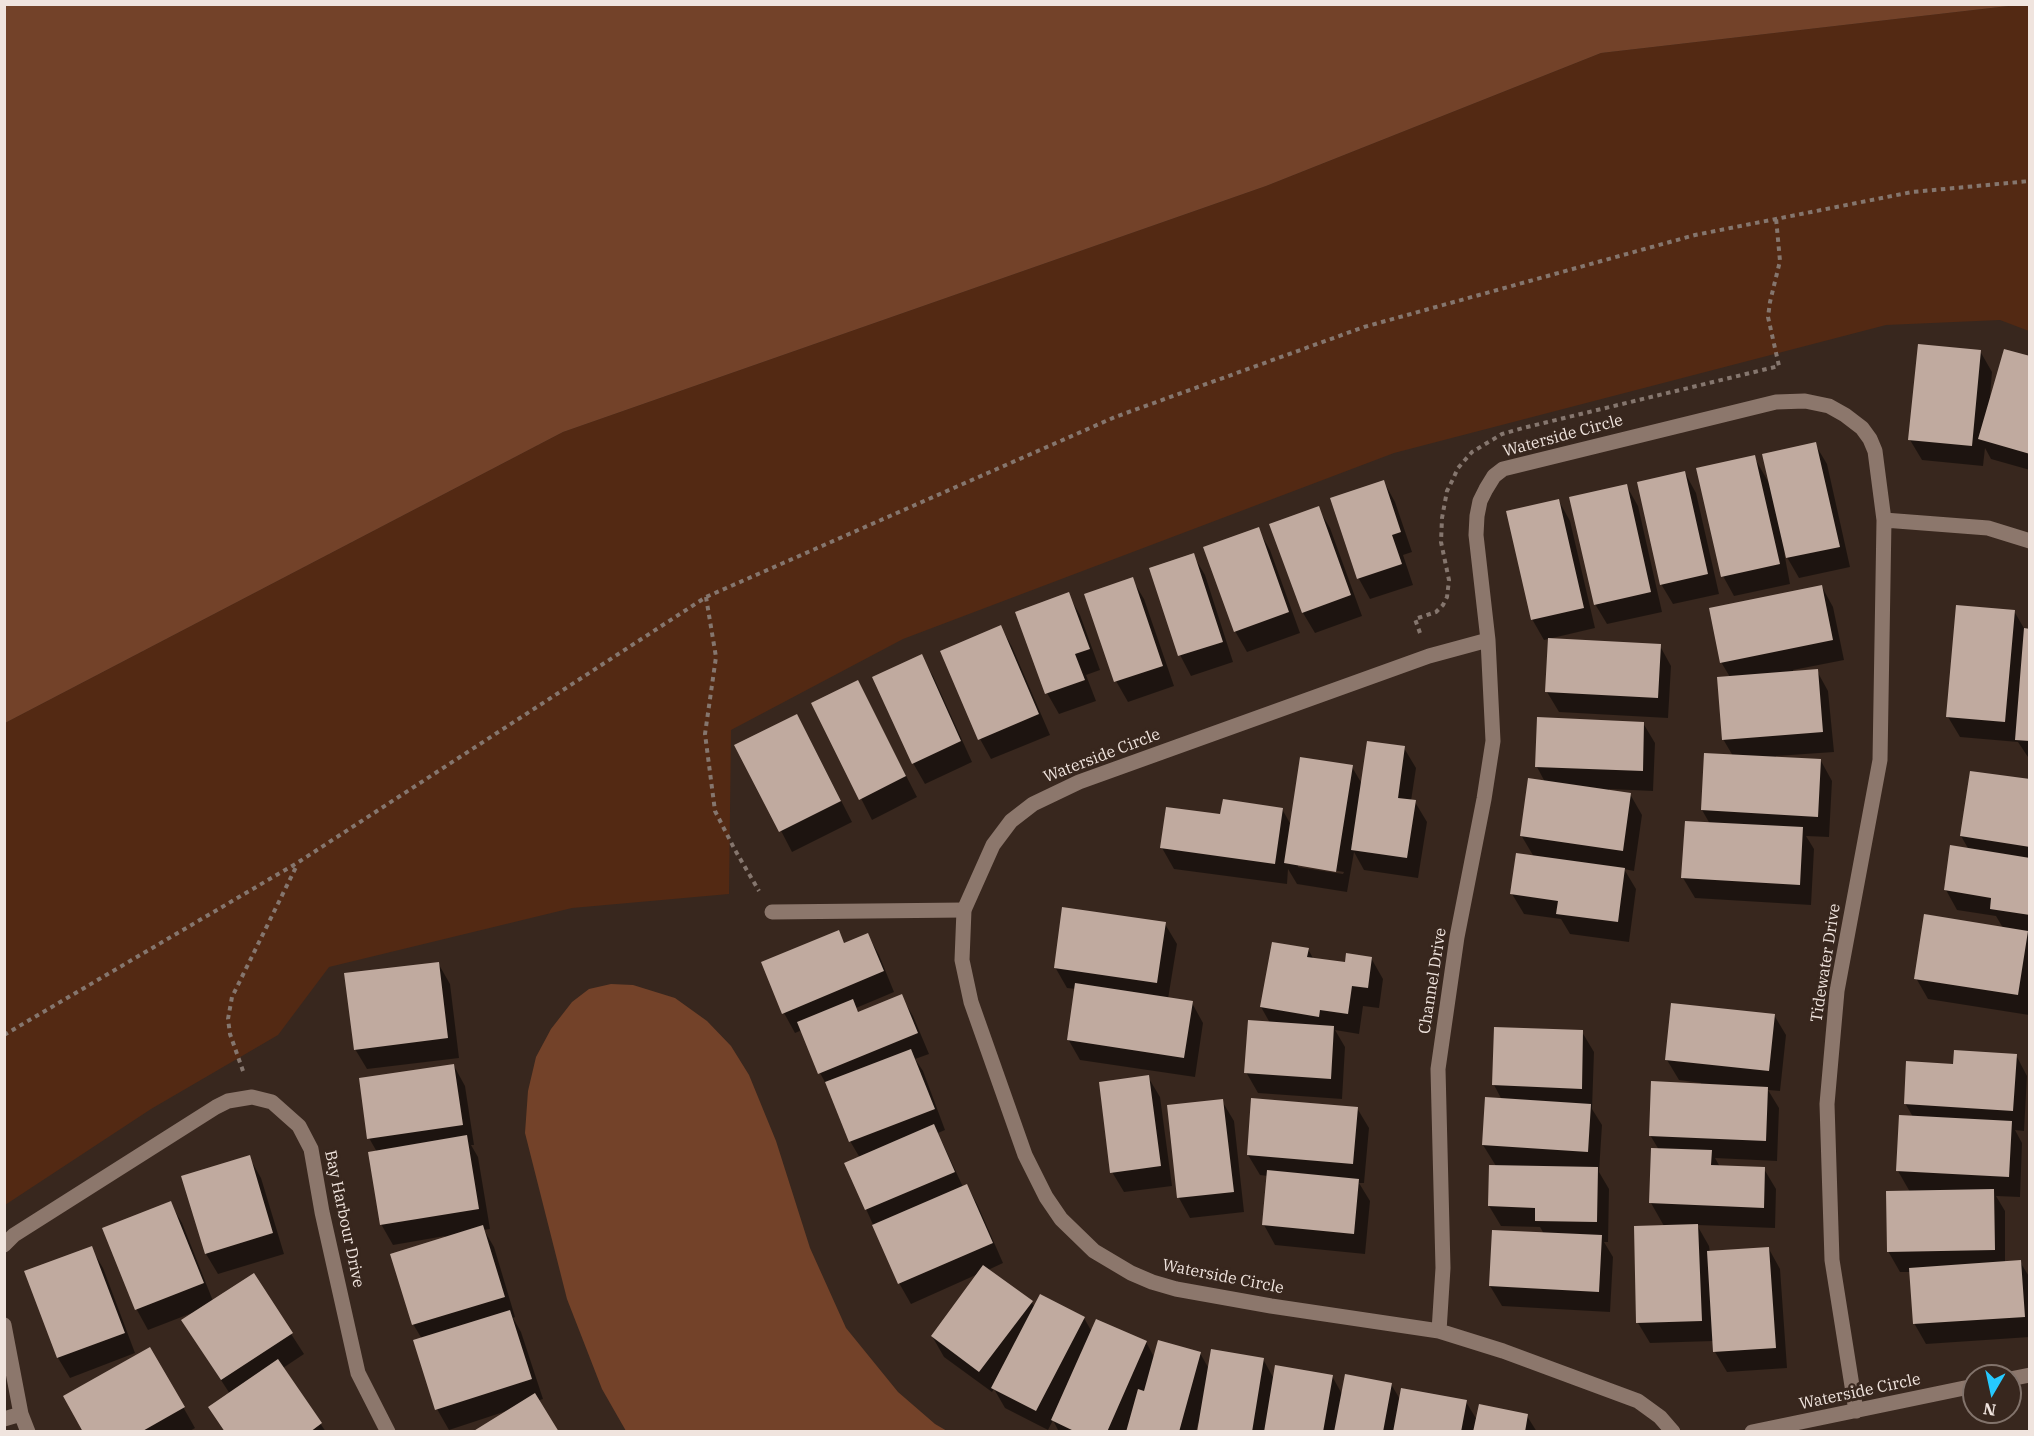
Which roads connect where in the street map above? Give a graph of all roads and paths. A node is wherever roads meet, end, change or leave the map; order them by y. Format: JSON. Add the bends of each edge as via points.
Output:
{"nodes":[{"id":1,"x":2030,"y":180,"type":"edge"},
{"id":2,"x":1884,"y":520,"type":"junction"},
{"id":3,"x":2030,"y":541,"type":"edge"},
{"id":4,"x":706,"y":597,"type":"junction"},
{"id":5,"x":1488,"y":640,"type":"junction"},
{"id":6,"x":297,"y":863,"type":"junction"},
{"id":7,"x":964,"y":910,"type":"junction"},
{"id":8,"x":772,"y":912,"type":"joint"},
{"id":9,"x":4,"y":1035,"type":"edge"},
{"id":10,"x":252,"y":1097,"type":"junction"},
{"id":11,"x":9,"y":1240,"type":"edge"},
{"id":12,"x":4,"y":1325,"type":"edge"},
{"id":13,"x":1439,"y":1331,"type":"junction"},
{"id":14,"x":1962,"y":1389,"type":"edge"},
{"id":15,"x":1856,"y":1411,"type":"junction"},
{"id":16,"x":21,"y":1414,"type":"junction"},
{"id":17,"x":4,"y":1419,"type":"edge"},
{"id":18,"x":28,"y":1431,"type":"edge"},
{"id":19,"x":388,"y":1431,"type":"edge"},
{"id":20,"x":1673,"y":1431,"type":"edge"},
{"id":21,"x":1752,"y":1431,"type":"edge"}],
"edges":[{"from":1,"to":4,"type":"path","via":[[1912,192],[1695,235],[1364,327],[1115,417]]},
{"from":2,"to":3,"type":"street","via":[[1988,528]]},
{"from":2,"to":5,"type":"street","name":"Waterside Circle","via":[[1870,439],[1862,428],[1829,406],[1804,401],[1776,402],[1503,469],[1494,476],[1480,501],[1476,535]]},
{"from":2,"to":15,"type":"street","name":"Tidewater Drive","via":[[1880,760],[1837,991],[1827,1104],[1832,1260]]},
{"from":4,"to":6,"type":"path"},
{"from":4,"to":8,"type":"path","via":[[716,657],[705,734],[715,811]]},
{"from":5,"to":7,"type":"street","name":"Waterside Circle","via":[[1429,656],[1079,782],[1033,804],[1011,821],[993,845]]},
{"from":5,"to":13,"type":"street","name":"Channel Drive","via":[[1493,741],[1457,937],[1438,1069],[1443,1268]]},
{"from":6,"to":9,"type":"path"},
{"from":6,"to":10,"type":"path","via":[[229,1008],[230,1034]]},
{"from":7,"to":8,"type":"street"},
{"from":7,"to":13,"type":"street","name":"Waterside Circle","via":[[962,960],[971,1002],[1026,1155],[1061,1219],[1094,1251],[1131,1273],[1176,1289]]},
{"from":10,"to":11,"type":"street","via":[[216,1107]]},
{"from":10,"to":19,"type":"street","name":"Bay Harbour Drive","via":[[281,1109],[307,1137],[358,1373]]},
{"from":12,"to":16,"type":"street"},
{"from":13,"to":20,"type":"street","name":"Waterside Circle","via":[[1638,1401]]},
{"from":14,"to":15,"type":"street","name":"Waterside Circle"},
{"from":15,"to":21,"type":"street","name":"Waterside Circle"},
{"from":16,"to":17,"type":"street"},
{"from":16,"to":18,"type":"street"}]}
